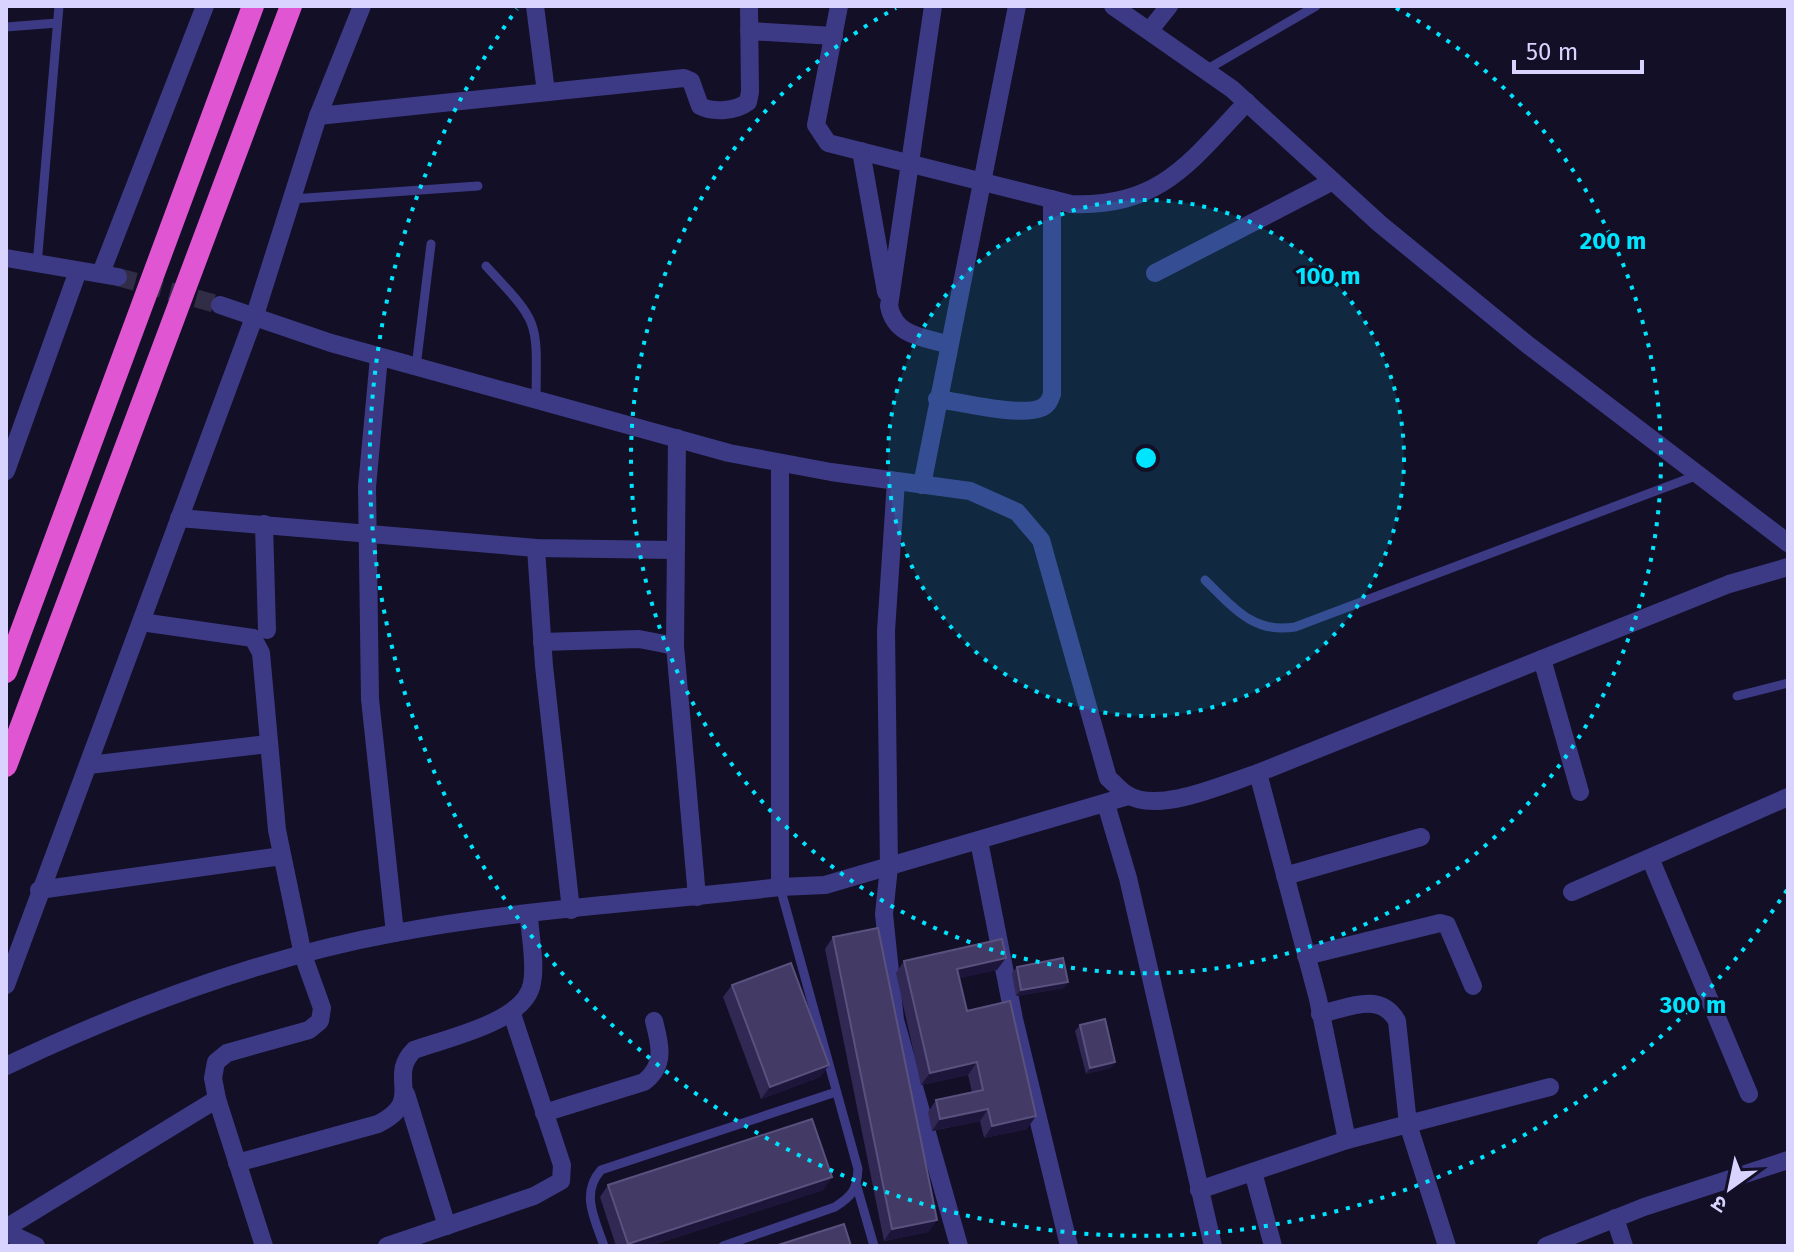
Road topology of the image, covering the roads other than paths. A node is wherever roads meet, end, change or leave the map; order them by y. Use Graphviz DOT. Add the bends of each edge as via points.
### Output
graph roads {
  1 [pos="59,6"];
  2 [pos="205,6"];
  3 [pos="253,6"];
  4 [pos="291,6"];
  5 [pos="362,6"];
  6 [pos="369,6"];
  7 [pos="535,6"];
  8 [pos="749,6"];
  9 [pos="839,6"];
  10 [pos="933,6"];
  11 [pos="1017,6"];
  12 [pos="1113,6"];
  13 [pos="1169,6"];
  14 [pos="1316,6"];
  15 [pos="57,23"];
  16 [pos="6,27"];
  17 [pos="1150,30"];
  18 [pos="749,31"];
  19 [pos="834,36"];
  20 [pos="1206,70"];
  21 [pos="546,92"];
  22 [pos="1247,102"];
  23 [pos="318,116"];
  24 [pos="861,151"];
  25 [pos="912,161"];
  26 [pos="981,179"];
  27 [pos="1333,181"];
  28 [pos="478,186"];
  29 [pos="292,199"];
  30 [pos="1052,199"];
  31 [pos="431,244"];
  32 [pos="6,258"];
  33 [pos="37,265"];
  34 [pos="486,266"];
  35 [pos="78,271"];
  36 [pos="1155,273"];
  37 [pos="220,305"];
  38 [pos="889,306"];
  39 [pos="255,315"];
  40 [pos="947,344"];
  41 [pos="379,357"];
  42 [pos="416,367"];
  43 [pos="536,398"];
  44 [pos="937,399"];
  45 [pos="677,438"];
  46 [pos="780,463"];
  47 [pos="6,471"];
  48 [pos="1698,475"];
  49 [pos="896,481"];
  50 [pos="922,485"];
  51 [pos="179,518"];
  52 [pos="264,524"];
  53 [pos="370,533"];
  54 [pos="1788,543"];
  55 [pos="536,548"];
  56 [pos="673,550"];
  57 [pos="1788,567"];
  58 [pos="1205,580"];
  59 [pos="141,622"];
  60 [pos="267,630"];
  61 [pos="542,642"];
  62 [pos="675,646"];
  63 [pos="1542,659"];
  64 [pos="6,672"];
  65 [pos="1788,683"];
  66 [pos="1737,696"];
  67 [pos="268,744"];
  68 [pos="89,765"];
  69 [pos="6,766"];
  70 [pos="1258,773"];
  71 [pos="1580,792"];
  72 [pos="1128,796"];
  73 [pos="1788,797"];
  74 [pos="1106,804"];
  75 [pos="1421,837"];
  76 [pos="979,841"];
  77 [pos="282,856"];
  78 [pos="1650,858"];
  79 [pos="889,867"];
  80 [pos="1285,876"];
  81 [pos="780,887"];
  82 [pos="39,890"];
  83 [pos="1572,892"];
  84 [pos="697,897"];
  85 [pos="571,910"];
  86 [pos="529,916"];
  87 [pos="395,933"];
  88 [pos="303,955"];
  89 [pos="1306,956"];
  90 [pos="6,985"];
  91 [pos="1473,986"];
  92 [pos="512,1014"];
  93 [pos="1320,1014"];
  94 [pos="654,1021"];
  95 [pos="6,1066"];
  96 [pos="1550,1087"];
  97 [pos="836,1092"];
  98 [pos="406,1094"];
  99 [pos="1749,1094"];
  100 [pos="217,1099"];
  101 [pos="544,1113"];
  102 [pos="1408,1124"];
  103 [pos="1347,1140"];
  104 [pos="1788,1160"];
  105 [pos="237,1163"];
  106 [pos="1253,1172"];
  107 [pos="857,1187"];
  108 [pos="1199,1190"];
  109 [pos="1615,1218"];
  110 [pos="447,1226"];
  111 [pos="6,1230"];
  112 [pos="36,1246"];
  113 [pos="264,1246"];
  114 [pos="387,1246"];
  115 [pos="604,1246"];
  116 [pos="723,1246"];
  117 [pos="874,1246"];
  118 [pos="959,1246"];
  119 [pos="1069,1246"];
  120 [pos="1213,1246"];
  121 [pos="1273,1246"];
  122 [pos="1447,1246"];
  123 [pos="1546,1246"];
  124 [pos="1624,1246"];
  1 -- 15 [label="lane"];
  2 -- 35 [label="street" via="110,275"];
  3 -- 64 [label="highway"];
  4 -- 69 [label="highway"];
  5 -- 6 [label="street"];
  5 -- 23 [label="street"];
  7 -- 21 [label="street"];
  8 -- 18 [label="street"];
  9 -- 19 [label="street"];
  10 -- 25 [label="street"];
  11 -- 26 [label="street"];
  12 -- 17 [label="street"];
  13 -- 17 [label="street"];
  14 -- 20 [label="lane"];
  15 -- 16 [label="lane"];
  15 -- 33 [label="lane"];
  17 -- 20 [label="street"];
  18 -- 19 [label="street"];
  18 -- 21 [label="street" via="750,92 741,108 707,110 684,78"];
  19 -- 24 [label="street" via="816,125 828,143"];
  20 -- 22 [label="street"];
  21 -- 23 [label="street"];
  22 -- 27 [label="street"];
  22 -- 30 [label="street" via="1175,177 1154,190 1103,206"];
  23 -- 29 [label="street"];
  24 -- 25 [label="street"];
  24 -- 38 [label="street"];
  25 -- 26 [label="street"];
  25 -- 38 [label="street"];
  26 -- 30 [label="street"];
  26 -- 40 [label="street"];
  27 -- 36 [label="street"];
  27 -- 48 [label="street" via="1528,345"];
  28 -- 29 [label="lane"];
  29 -- 39 [label="street"];
  30 -- 44 [label="street" via="1048,403 1023,410"];
  31 -- 42 [label="lane"];
  32 -- 33 [label="street"];
  33 -- 35 [label="street"];
  34 -- 43 [label="lane" via="536,327"];
  35 -- 47 [label="street"];
  37 -- 39 [label="street"];
  38 -- 40 [label="street" via="892,322 901,330"];
  39 -- 41 [label="street"];
  39 -- 51 [label="street"];
  40 -- 44 [label="street"];
  41 -- 42 [label="street"];
  41 -- 53 [label="street" via="367,487"];
  42 -- 43 [label="street"];
  43 -- 45 [label="street"];
  44 -- 50 [label="street"];
  45 -- 46 [label="street"];
  45 -- 56 [label="street"];
  46 -- 49 [label="street"];
  46 -- 81 [label="street"];
  48 -- 54 [label="street"];
  48 -- 58 [label="lane" via="1295,627 1259,627"];
  49 -- 50 [label="street"];
  49 -- 79 [label="street" via="886,646"];
  50 -- 72 [label="street" via="970,491 1017,512 1041,540 1108,778"];
  51 -- 52 [label="street"];
  51 -- 59 [label="street"];
  52 -- 53 [label="street"];
  52 -- 60 [label="street"];
  53 -- 55 [label="street"];
  53 -- 87 [label="street" via="370,699"];
  55 -- 56 [label="street"];
  55 -- 61 [label="street"];
  56 -- 62 [label="street"];
  57 -- 63 [label="street" via="1729,584"];
  59 -- 67 [label="street" via="253,638 264,668"];
  59 -- 68 [label="street"];
  61 -- 62 [label="street" via="639,639"];
  61 -- 85 [label="street"];
  62 -- 84 [label="street"];
  63 -- 70 [label="street"];
  63 -- 71 [label="street"];
  65 -- 66 [label="lane"];
  67 -- 68 [label="street"];
  67 -- 77 [label="street"];
  68 -- 82 [label="street"];
  70 -- 72 [label="street" via="1179,799"];
  70 -- 80 [label="street"];
  72 -- 74 [label="street"];
  73 -- 78 [label="street"];
  74 -- 76 [label="street"];
  74 -- 108 [label="street" via="1134,903"];
  75 -- 80 [label="street"];
  76 -- 79 [label="street"];
  76 -- 119 [label="street" via="1014,1019"];
  77 -- 82 [label="street"];
  77 -- 88 [label="street"];
  78 -- 83 [label="street"];
  78 -- 99 [label="street"];
  79 -- 81 [label="street" via="825,885"];
  79 -- 118 [label="street" via="884,914 895,1020"];
  80 -- 89 [label="street"];
  81 -- 84 [label="street"];
  81 -- 97 [label="lane"];
  82 -- 90 [label="street"];
  84 -- 85 [label="street"];
  85 -- 86 [label="street"];
  86 -- 87 [label="street"];
  86 -- 92 [label="street" via="533,982 527,999"];
  87 -- 88 [label="street"];
  88 -- 95 [label="street" via="131,1010"];
  88 -- 100 [label="street" via="322,1008 320,1021 309,1030 227,1053 216,1062"];
  89 -- 91 [label="street" via="1440,923 1453,935"];
  89 -- 93 [label="street"];
  92 -- 98 [label="street" via="414,1050 402,1071"];
  92 -- 101 [label="street"];
  93 -- 102 [label="street" via="1371,1003 1389,1007 1397,1021"];
  93 -- 103 [label="street"];
  94 -- 101 [label="street" via="661,1048 653,1074 644,1082"];
  96 -- 102 [label="street"];
  97 -- 107 [label="lane" via="858,1169"];
  97 -- 115 [label="lane" via="601,1170 590,1182 588,1196"];
  98 -- 105 [label="street" via="394,1116 378,1124"];
  98 -- 110 [label="street"];
  100 -- 105 [label="street"];
  100 -- 111 [label="street"];
  101 -- 110 [label="street" via="562,1165 561,1181 534,1196"];
  102 -- 103 [label="street"];
  102 -- 122 [label="street"];
  103 -- 106 [label="street"];
  104 -- 109 [label="street"];
  105 -- 113 [label="street"];
  106 -- 108 [label="street"];
  106 -- 121 [label="street"];
  107 -- 116 [label="lane" via="835,1207"];
  107 -- 117 [label="lane"];
  108 -- 120 [label="street"];
  109 -- 123 [label="street"];
  109 -- 124 [label="street"];
  110 -- 114 [label="street"];
  111 -- 112 [label="street"];
}
